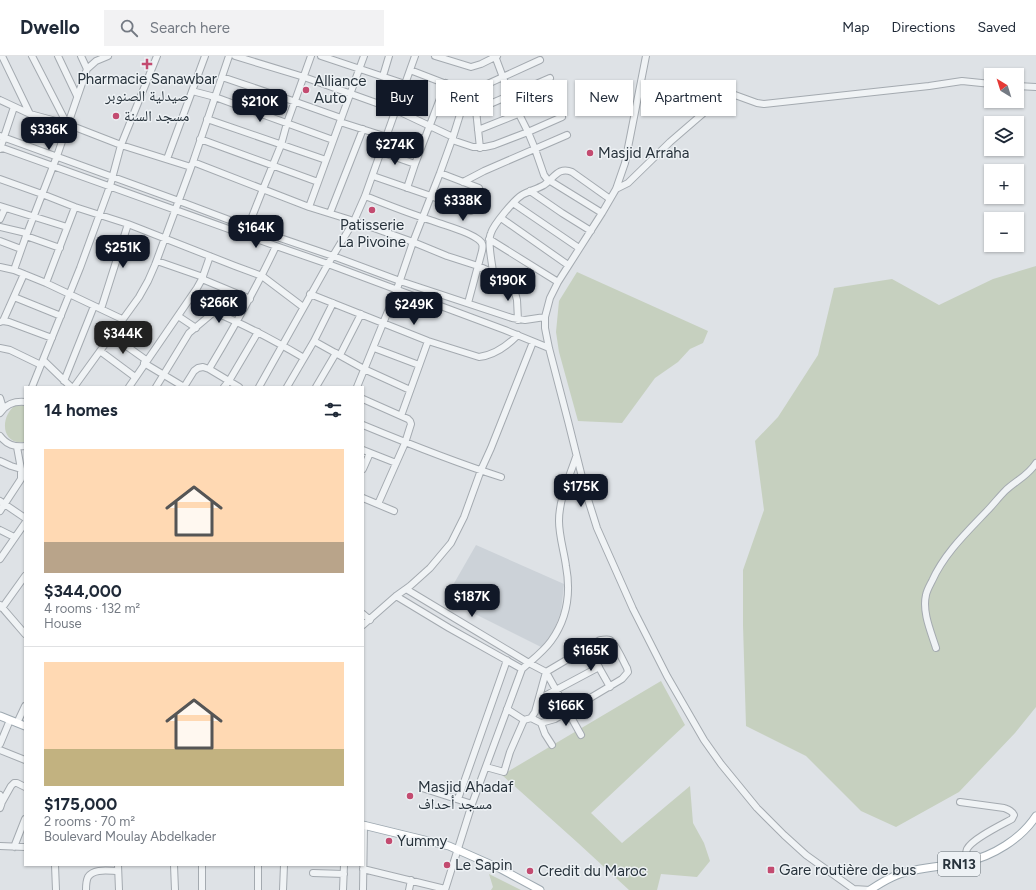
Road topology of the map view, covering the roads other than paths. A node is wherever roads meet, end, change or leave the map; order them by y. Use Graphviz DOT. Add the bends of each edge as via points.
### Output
graph roads {
  1 [pos="10,56"];
  2 [pos="32,56"];
  3 [pos="58,56"];
  4 [pos="80,56"];
  5 [pos="108,56"];
  6 [pos="157,56"];
  7 [pos="205,56"];
  8 [pos="229,56"];
  9 [pos="235,56"];
  10 [pos="311,56"];
  11 [pos="321,56"];
  12 [pos="364,56"];
  13 [pos="389,56"];
  14 [pos="415,56"];
  15 [pos="435,56"];
  16 [pos="496,56"];
  17 [pos="646,56"];
  18 [pos="3,58"];
  19 [pos="540,60"];
  20 [pos="87,68"];
  21 [pos="360,69"];
  22 [pos="410,70"];
  23 [pos="383,76"];
  24 [pos="222,77"];
  25 [pos="304,77"];
  26 [pos="503,78"];
  27 [pos="550,78"];
  28 [pos="394,80"];
  29 [pos="406,80"];
  30 [pos="438,80"];
  31 [pos="546,80"];
  32 [pos="493,82"];
  33 [pos="984,83"];
  34 [pos="1024,86"];
  35 [pos="1036,87"];
  36 [pos="192,91"];
  37 [pos="351,93"];
  38 [pos="77,96"];
  39 [pos="215,97"];
  40 [pos="0,100"];
  41 [pos="296,102"];
  42 [pos="376,102"];
  43 [pos="14,107"];
  44 [pos="436,108"];
  45 [pos="30,114"];
  46 [pos="394,116"];
  47 [pos="409,116"];
  48 [pos="461,116"];
  49 [pos="477,116"];
  50 [pos="513,116"];
  51 [pos="519,116"];
  52 [pos="562,117"];
  53 [pos="207,118"];
  54 [pos="340,120"];
  55 [pos="287,123"];
  56 [pos="67,124"];
  57 [pos="429,125"];
  58 [pos="363,130"];
  59 [pos="478,130"];
  60 [pos="528,132"];
  61 [pos="567,135"];
  62 [pos="2,136"];
  63 [pos="387,137"];
  64 [pos="453,138"];
  65 [pos="200,139"];
  66 [pos="333,140"];
  67 [pos="121,145"];
  68 [pos="281,145"];
  69 [pos="0,148"];
  70 [pos="480,148"];
  71 [pos="535,149"];
  72 [pos="381,152"];
  73 [pos="57,156"];
  74 [pos="167,159"];
  75 [pos="326,160"];
  76 [pos="192,164"];
  77 [pos="415,164"];
  78 [pos="273,165"];
  79 [pos="52,166"];
  80 [pos="440,173"];
  81 [pos="373,176"];
  82 [pos="113,177"];
  83 [pos="547,178"];
  84 [pos="0,179"];
  85 [pos="318,182"];
  86 [pos="463,182"];
  87 [pos="110,186"];
  88 [pos="407,188"];
  89 [pos="262,189"];
  90 [pos="616,189"];
  91 [pos="530,191"];
  92 [pos="42,194"];
  93 [pos="365,196"];
  94 [pos="431,196"];
  95 [pos="610,199"];
  96 [pos="179,201"];
  97 [pos="513,203"];
  98 [pos="2,207"];
  99 [pos="75,207"];
  100 [pos="309,207"];
  101 [pos="176,210"];
  102 [pos="330,213"];
  103 [pos="602,214"];
  104 [pos="99,215"];
  105 [pos="33,217"];
  106 [pos="422,218"];
  107 [pos="501,218"];
  108 [pos="0,219"];
  109 [pos="354,221"];
  110 [pos="128,224"];
  111 [pos="0,227"];
  112 [pos="67,227"];
  113 [pos="248,227"];
  114 [pos="591,231"];
  115 [pos="26,235"];
  116 [pos="166,239"];
  117 [pos="489,239"];
  118 [pos="0,241"];
  119 [pos="413,242"];
  120 [pos="276,246"];
  121 [pos="60,248"];
  122 [pos="579,248"];
  123 [pos="21,249"];
  124 [pos="210,256"];
  125 [pos="333,256"];
  126 [pos="157,262"];
  127 [pos="328,264"];
  128 [pos="568,265"];
  129 [pos="478,266"];
  130 [pos="0,267"];
  131 [pos="14,270"];
  132 [pos="493,272"];
  133 [pos="24,274"];
  134 [pos="262,276"];
  135 [pos="202,278"];
  136 [pos="400,281"];
  137 [pos="558,282"];
  138 [pos="46,283"];
  139 [pos="397,289"];
  140 [pos="70,294"];
  141 [pos="310,294"];
  142 [pos="14,297"];
  143 [pos="250,298"];
  144 [pos="333,303"];
  145 [pos="468,303"];
  146 [pos="94,306"];
  147 [pos="303,307"];
  148 [pos="101,309"];
  149 [pos="361,314"];
  150 [pos="61,316"];
  151 [pos="178,316"];
  152 [pos="545,317"];
  153 [pos="122,319"];
  154 [pos="518,320"];
  155 [pos="2,321"];
  156 [pos="238,322"];
  157 [pos="383,324"];
  158 [pos="196,328"];
  159 [pos="258,332"];
  160 [pos="111,335"];
  161 [pos="518,335"];
  162 [pos="52,338"];
  163 [pos="428,341"];
  164 [pos="314,342"];
  165 [pos="533,342"];
  166 [pos="282,345"];
  167 [pos="0,348"];
  168 [pos="374,348"];
  169 [pos="549,348"];
  170 [pos="100,351"];
  171 [pos="338,354"];
  172 [pos="304,358"];
  173 [pos="145,362"];
  174 [pos="42,363"];
  175 [pos="420,365"];
  176 [pos="209,369"];
  177 [pos="364,369"];
  178 [pos="164,375"];
  179 [pos="135,377"];
  180 [pos="64,381"];
  181 [pos="229,381"];
  182 [pos="32,386"];
  183 [pos="70,386"];
  184 [pos="75,386"];
  185 [pos="130,386"];
  186 [pos="157,386"];
  187 [pos="182,386"];
  188 [pos="185,386"];
  189 [pos="225,386"];
  190 [pos="237,386"];
  191 [pos="260,386"];
  192 [pos="288,386"];
  193 [pos="317,386"];
  194 [pos="357,386"];
  195 [pos="410,390"];
  196 [pos="0,398"];
  197 [pos="364,399"];
  198 [pos="24,402"];
  199 [pos="2,411"];
  200 [pos="401,416"];
  201 [pos="364,425"];
  202 [pos="0,436"];
  203 [pos="405,443"];
  204 [pos="24,446"];
  205 [pos="17,447"];
  206 [pos="364,450"];
  207 [pos="370,453"];
  208 [pos="576,456"];
  209 [pos="0,462"];
  210 [pos="1036,463"];
  211 [pos="396,464"];
  212 [pos="364,467"];
  213 [pos="21,469"];
  214 [pos="481,470"];
  215 [pos="501,477"];
  216 [pos="364,498"];
  217 [pos="3,503"];
  218 [pos="378,504"];
  219 [pos="0,511"];
  220 [pos="394,511"];
  221 [pos="24,517"];
  222 [pos="24,524"];
  223 [pos="0,530"];
  224 [pos="14,537"];
  225 [pos="0,560"];
  226 [pos="24,577"];
  227 [pos="406,589"];
  228 [pos="396,596"];
  229 [pos="1,607"];
  230 [pos="364,615"];
  231 [pos="370,620"];
  232 [pos="364,624"];
  233 [pos="24,633"];
  234 [pos="588,648"];
  235 [pos="936,648"];
  236 [pos="507,660"];
  237 [pos="529,663"];
  238 [pos="599,667"];
  239 [pos="522,669"];
  240 [pos="546,672"];
  241 [pos="610,687"];
  242 [pos="556,691"];
  243 [pos="539,699"];
  244 [pos="24,707"];
  245 [pos="507,709"];
  246 [pos="568,711"];
  247 [pos="0,716"];
  248 [pos="531,718"];
  249 [pos="524,720"];
  250 [pos="14,722"];
  251 [pos="541,723"];
  252 [pos="24,726"];
  253 [pos="581,735"];
  254 [pos="0,744"];
  255 [pos="552,744"];
  256 [pos="0,750"];
  257 [pos="24,760"];
  258 [pos="486,767"];
  259 [pos="24,786"];
  260 [pos="422,788"];
  261 [pos="0,795"];
  262 [pos="458,799"];
  263 [pos="960,802"];
  264 [pos="472,804"];
  265 [pos="1,805"];
  266 [pos="1036,816"];
  267 [pos="24,822"];
  268 [pos="364,825"];
  269 [pos="0,846"];
  270 [pos="14,847"];
  271 [pos="24,847"];
  272 [pos="458,849"];
  273 [pos="968,862"];
  274 [pos="55,866"];
  275 [pos="174,866"];
  276 [pos="202,866"];
  277 [pos="258,866"];
  278 [pos="284,866"];
  279 [pos="344,866"];
  280 [pos="118,868"];
  281 [pos="363,869"];
  282 [pos="313,873"];
  283 [pos="344,874"];
  284 [pos="411,880"];
  285 [pos="56,890"];
  286 [pos="86,890"];
  287 [pos="119,890"];
  288 [pos="174,890"];
  289 [pos="202,890"];
  290 [pos="258,890"];
  291 [pos="283,890"];
  292 [pos="343,890"];
  293 [pos="363,890"];
  294 [pos="409,890"];
  295 [pos="445,890"];
  296 [pos="540,890"];
  297 [pos="855,890"];
  298 [pos="870,890"];
  1 -- 18 [label="street"];
  2 -- 56 [label="street"];
  3 -- 38 [label="street"];
  4 -- 20 [label="street"];
  5 -- 20 [label="street"];
  6 -- 67 [label="street"];
  7 -- 36 [label="street"];
  8 -- 24 [label="street"];
  9 -- 25 [label="street"];
  10 -- 25 [label="street"];
  11 -- 21 [label="street"];
  12 -- 21 [label="street"];
  13 -- 23 [label="street"];
  14 -- 22 [label="street"];
  15 -- 16 [label="street" via="471,67"];
  16 -- 26 [label="street"];
  17 -- 90 [label="street" via="627,156"];
  18 -- 45 [label="street"];
  19 -- 26 [label="street"];
  20 -- 38 [label="street"];
  21 -- 23 [label="street"];
  21 -- 37 [label="street"];
  22 -- 29 [label="street"];
  22 -- 30 [label="street"];
  23 -- 28 [label="street"];
  24 -- 39 [label="street"];
  24 -- 41 [label="street"];
  25 -- 37 [label="street"];
  25 -- 41 [label="street"];
  26 -- 32 [label="street"];
  27 -- 31 [label="street"];
  33 -- 90 [label="street" via="954,82 764,104 735,94 730,95 714,104 628,183"];
  34 -- 35 [label="street"];
  36 -- 39 [label="street"];
  36 -- 74 [label="street"];
  37 -- 42 [label="street"];
  37 -- 54 [label="street"];
  38 -- 56 [label="street"];
  39 -- 53 [label="street"];
  39 -- 55 [label="street"];
  40 -- 43 [label="street"];
  41 -- 54 [label="street"];
  41 -- 55 [label="street"];
  43 -- 45 [label="street"];
  43 -- 62 [label="street"];
  44 -- 57 [label="street"];
  45 -- 56 [label="street"];
  46 -- 63 [label="street"];
  47 -- 57 [label="street"];
  48 -- 64 [label="street"];
  49 -- 59 [label="street"];
  50 -- 59 [label="street"];
  51 -- 60 [label="street"];
  52 -- 60 [label="street"];
  53 -- 65 [label="street"];
  53 -- 68 [label="street"];
  54 -- 58 [label="street"];
  54 -- 66 [label="street"];
  55 -- 66 [label="street"];
  55 -- 68 [label="street"];
  56 -- 67 [label="street"];
  56 -- 73 [label="street"];
  57 -- 64 [label="street"];
  57 -- 77 [label="street"];
  58 -- 63 [label="street"];
  58 -- 102 [label="street"];
  59 -- 70 [label="street"];
  60 -- 70 [label="street"];
  60 -- 71 [label="street"];
  61 -- 71 [label="street"];
  62 -- 69 [label="street"];
  62 -- 73 [label="street"];
  63 -- 72 [label="street"];
  64 -- 70 [label="street" via="466,145"];
  64 -- 80 [label="street"];
  65 -- 76 [label="street"];
  65 -- 78 [label="street"];
  66 -- 75 [label="street"];
  67 -- 74 [label="street"];
  67 -- 82 [label="street"];
  68 -- 75 [label="street"];
  68 -- 78 [label="street"];
  69 -- 79 [label="street"];
  71 -- 83 [label="street"];
  71 -- 86 [label="street"];
  72 -- 77 [label="street"];
  72 -- 81 [label="street"];
  73 -- 79 [label="street"];
  73 -- 82 [label="street"];
  74 -- 76 [label="street"];
  75 -- 85 [label="street"];
  76 -- 89 [label="street"];
  76 -- 96 [label="street"];
  77 -- 88 [label="street"];
  78 -- 85 [label="street"];
  78 -- 89 [label="street"];
  79 -- 87 [label="street"];
  79 -- 92 [label="street"];
  80 -- 86 [label="street"];
  80 -- 94 [label="street"];
  81 -- 88 [label="street"];
  81 -- 93 [label="street"];
  82 -- 87 [label="street"];
  82 -- 96 [label="street"];
  83 -- 91 [label="street" via="542,186"];
  83 -- 95 [label="street" via="568,170"];
  83 -- 103 [label="street"];
  84 -- 92 [label="street"];
  85 -- 100 [label="street"];
  86 -- 94 [label="street" via="481,190 478,205 471,211"];
  87 -- 101 [label="street"];
  87 -- 104 [label="street"];
  88 -- 94 [label="street"];
  89 -- 100 [label="street"];
  89 -- 113 [label="street"];
  90 -- 95 [label="street"];
  91 -- 97 [label="street" via="518,197"];
  91 -- 114 [label="street"];
  92 -- 99 [label="street"];
  92 -- 105 [label="street"];
  93 -- 106 [label="street"];
  93 -- 109 [label="street"];
  94 -- 106 [label="street"];
  95 -- 103 [label="street"];
  96 -- 101 [label="street"];
  96 -- 113 [label="street"];
  97 -- 107 [label="street"];
  97 -- 122 [label="street"];
  98 -- 105 [label="street"];
  98 -- 108 [label="street"];
  99 -- 104 [label="street"];
  99 -- 112 [label="street"];
  100 -- 102 [label="street"];
  101 -- 116 [label="street"];
  101 -- 120 [label="street"];
  102 -- 109 [label="street"];
  103 -- 114 [label="street"];
  104 -- 110 [label="street"];
  104 -- 140 [label="street"];
  105 -- 112 [label="street"];
  105 -- 115 [label="street"];
  106 -- 119 [label="street"];
  106 -- 129 [label="street" via="469,234 482,242"];
  107 -- 117 [label="street" via="492,229"];
  107 -- 128 [label="street"];
  109 -- 119 [label="street"];
  109 -- 125 [label="street"];
  110 -- 116 [label="street"];
  110 -- 148 [label="street"];
  111 -- 115 [label="street"];
  112 -- 121 [label="street"];
  113 -- 125 [label="street"];
  114 -- 122 [label="street"];
  115 -- 121 [label="street"];
  115 -- 123 [label="street"];
  116 -- 124 [label="street"];
  116 -- 126 [label="street"];
  117 -- 132 [label="street"];
  117 -- 137 [label="street"];
  118 -- 123 [label="street"];
  119 -- 129 [label="street"];
  119 -- 136 [label="street"];
  120 -- 127 [label="street"];
  120 -- 134 [label="street"];
  121 -- 138 [label="street"];
  122 -- 128 [label="street"];
  123 -- 131 [label="street"];
  124 -- 134 [label="street"];
  124 -- 135 [label="street"];
  125 -- 127 [label="street"];
  125 -- 136 [label="street"];
  126 -- 135 [label="street"];
  126 -- 153 [label="street" via="141,293"];
  127 -- 139 [label="street"];
  127 -- 141 [label="street"];
  128 -- 137 [label="street"];
  129 -- 132 [label="street"];
  129 -- 145 [label="street"];
  130 -- 131 [label="street"];
  131 -- 133 [label="street"];
  132 -- 154 [label="street" via="511,282 517,300"];
  133 -- 138 [label="street"];
  133 -- 142 [label="street"];
  134 -- 143 [label="street"];
  134 -- 147 [label="street"];
  135 -- 143 [label="street"];
  135 -- 151 [label="street"];
  136 -- 139 [label="street"];
  136 -- 145 [label="street"];
  137 -- 152 [label="street"];
  138 -- 140 [label="street"];
  139 -- 157 [label="street"];
  139 -- 161 [label="street"];
  140 -- 146 [label="street"];
  140 -- 150 [label="street"];
  141 -- 144 [label="street"];
  141 -- 147 [label="street"];
  142 -- 150 [label="street"];
  142 -- 155 [label="street"];
  143 -- 156 [label="street"];
  144 -- 149 [label="street"];
  144 -- 164 [label="street"];
  145 -- 154 [label="street"];
  146 -- 148 [label="street"];
  146 -- 180 [label="street"];
  147 -- 166 [label="street"];
  148 -- 153 [label="street"];
  149 -- 157 [label="street"];
  149 -- 171 [label="street"];
  150 -- 162 [label="street"];
  151 -- 158 [label="street"];
  151 -- 173 [label="street"];
  152 -- 154 [label="street"];
  152 -- 169 [label="street"];
  153 -- 160 [label="street"];
  155 -- 162 [label="street"];
  156 -- 158 [label="street" via="214,312"];
  156 -- 159 [label="street"];
  156 -- 176 [label="street"];
  157 -- 163 [label="street"];
  157 -- 168 [label="street"];
  158 -- 178 [label="street" via="186,337"];
  159 -- 166 [label="street"];
  159 -- 181 [label="street"];
  160 -- 170 [label="street"];
  160 -- 173 [label="street"];
  161 -- 163 [label="street" via="504,348 479,357"];
  161 -- 165 [label="street"];
  162 -- 174 [label="street"];
  163 -- 175 [label="street"];
  164 -- 171 [label="street"];
  164 -- 172 [label="street"];
  165 -- 169 [label="street"];
  165 -- 214 [label="street"];
  166 -- 172 [label="street"];
  166 -- 191 [label="street"];
  167 -- 174 [label="street"];
  168 -- 175 [label="street"];
  168 -- 177 [label="street"];
  169 -- 208 [label="street"];
  170 -- 179 [label="street"];
  170 -- 184 [label="street"];
  171 -- 177 [label="street"];
  171 -- 193 [label="street"];
  172 -- 192 [label="street"];
  173 -- 178 [label="street"];
  173 -- 179 [label="street"];
  174 -- 180 [label="street"];
  174 -- 182 [label="street"];
  175 -- 195 [label="street"];
  176 -- 181 [label="street"];
  176 -- 188 [label="street" via="198,368"];
  177 -- 194 [label="street"];
  177 -- 195 [label="street"];
  178 -- 186 [label="street"];
  178 -- 187 [label="street"];
  179 -- 185 [label="street"];
  180 -- 183 [label="street"];
  181 -- 189 [label="street"];
  181 -- 190 [label="street"];
  195 -- 200 [label="street"];
  196 -- 199 [label="street"];
  197 -- 200 [label="street"];
  198 -- 199 [label="street" via="11,403"];
  200 -- 203 [label="street" via="408,419 411,424"];
  201 -- 203 [label="street"];
  202 -- 205 [label="street" via="5,442"];
  203 -- 211 [label="street"];
  203 -- 214 [label="street"];
  204 -- 205 [label="street"];
  205 -- 213 [label="street"];
  206 -- 207 [label="street"];
  207 -- 211 [label="street"];
  207 -- 212 [label="street"];
  208 -- 237 [label="street" via="559,517 560,538 569,584 568,602 559,629"];
  208 -- 297 [label="street" via="597,528 633,609 667,676 704,740 769,821 806,855"];
  209 -- 213 [label="street"];
  210 -- 235 [label="street" via="975,523 936,572 926,595 925,606 927,622"];
  211 -- 218 [label="street"];
  213 -- 217 [label="street" via="21,479"];
  214 -- 215 [label="street"];
  214 -- 227 [label="street" via="464,517 451,543 430,568"];
  216 -- 218 [label="street"];
  217 -- 219 [label="street"];
  217 -- 221 [label="street"];
  218 -- 220 [label="street"];
  222 -- 224 [label="street"];
  223 -- 224 [label="street"];
  224 -- 225 [label="street"];
  226 -- 229 [label="street"];
  227 -- 228 [label="street"];
  227 -- 237 [label="street"];
  228 -- 231 [label="street"];
  228 -- 236 [label="street"];
  229 -- 233 [label="street"];
  230 -- 231 [label="street"];
  231 -- 232 [label="street"];
  234 -- 238 [label="street"];
  234 -- 240 [label="street"];
  234 -- 241 [label="street" via="600,640 610,640 627,668 628,672 622,679"];
  236 -- 239 [label="street"];
  236 -- 262 [label="street"];
  237 -- 239 [label="street"];
  237 -- 240 [label="street"];
  238 -- 241 [label="street"];
  238 -- 242 [label="street"];
  239 -- 245 [label="street"];
  240 -- 242 [label="street"];
  240 -- 243 [label="street"];
  241 -- 246 [label="street"];
  242 -- 243 [label="street"];
  242 -- 246 [label="street"];
  243 -- 248 [label="street"];
  244 -- 250 [label="street"];
  245 -- 249 [label="street"];
  245 -- 258 [label="street"];
  246 -- 251 [label="street" via="555,719"];
  246 -- 253 [label="street"];
  247 -- 250 [label="main road"];
  248 -- 249 [label="street"];
  248 -- 251 [label="street"];
  249 -- 258 [label="street" via="504,772"];
  250 -- 252 [label="main road"];
  250 -- 254 [label="street"];
  251 -- 255 [label="street"];
  256 -- 257 [label="street"];
  258 -- 264 [label="street"];
  259 -- 265 [label="street" via="14,783"];
  260 -- 262 [label="street"];
  261 -- 265 [label="street"];
  262 -- 264 [label="street"];
  263 -- 273 [label="street" via="1004,808 1014,815 1012,819 970,845 966,855"];
  264 -- 272 [label="street"];
  266 -- 273 [label="main road, RN13" via="1014,840"];
  267 -- 270 [label="street"];
  268 -- 272 [label="main road"];
  269 -- 270 [label="street"];
  270 -- 271 [label="street"];
  272 -- 295 [label="street"];
  272 -- 296 [label="main road"];
  273 -- 298 [label="main road, RN13" via="898,875"];
  274 -- 285 [label="street"];
  275 -- 288 [label="street"];
  276 -- 289 [label="street"];
  277 -- 290 [label="street"];
  278 -- 291 [label="street"];
  279 -- 283 [label="street"];
  280 -- 286 [label="street" via="93,873 87,879"];
  280 -- 287 [label="street"];
  281 -- 284 [label="street"];
  281 -- 293 [label="street"];
  282 -- 283 [label="street"];
  283 -- 292 [label="street"];
  284 -- 294 [label="street"];
  284 -- 295 [label="street"];
  297 -- 298 [label="street"];
}
